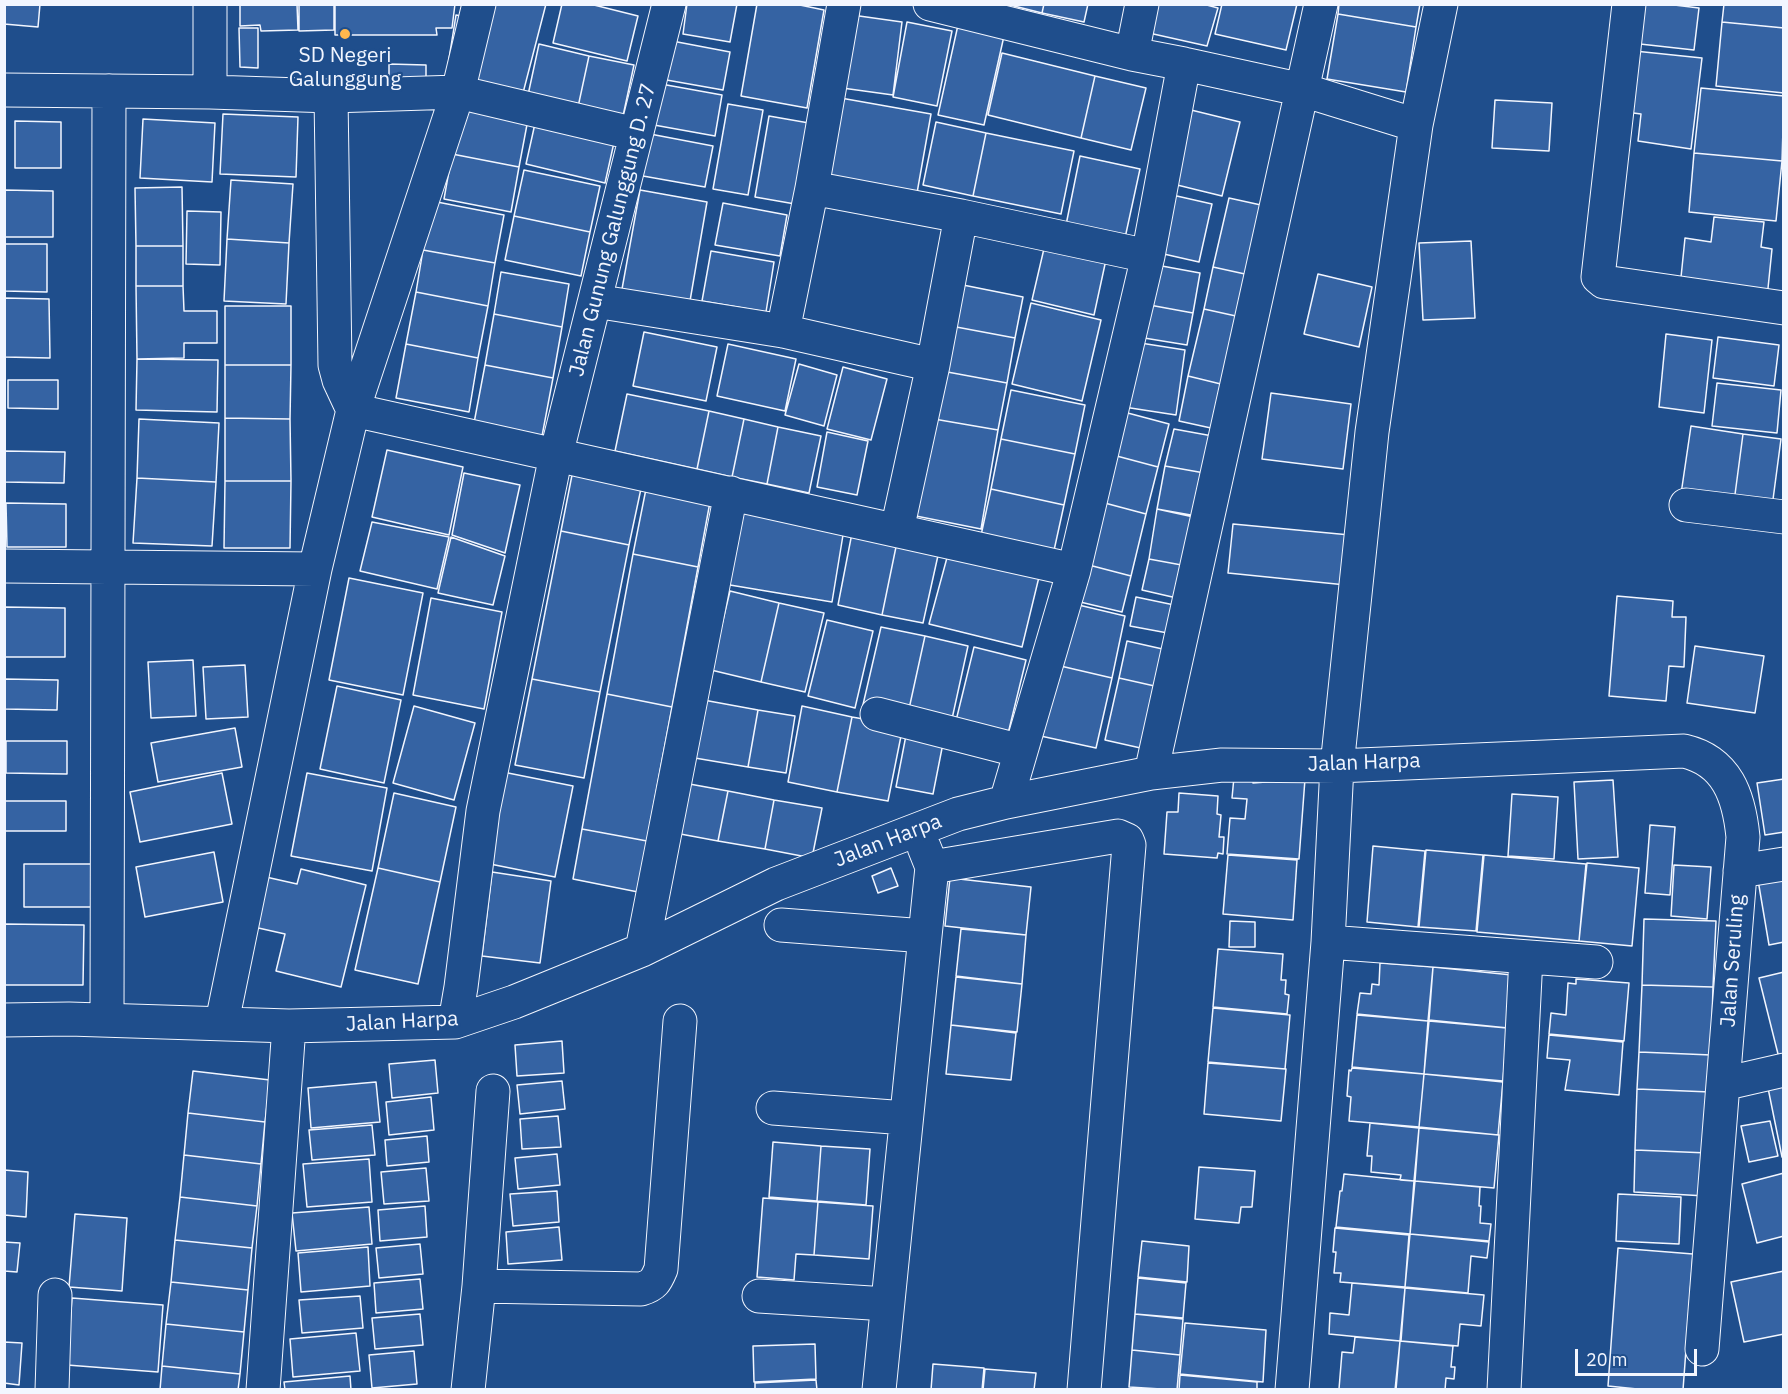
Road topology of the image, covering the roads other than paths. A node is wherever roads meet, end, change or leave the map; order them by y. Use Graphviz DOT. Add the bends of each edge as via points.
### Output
graph roads {
  1 [pos="210,4"];
  2 [pos="479,4"];
  3 [pos="669,4"];
  4 [pos="844,4"];
  5 [pos="930,4"];
  6 [pos="1142,4"];
  7 [pos="1321,4"];
  8 [pos="1441,4"];
  9 [pos="1629,4"];
  10 [pos="1132,54"];
  11 [pos="1184,64"];
  12 [pos="4,90"];
  13 [pos="1303,90"];
  14 [pos="109,91"];
  15 [pos="210,92"];
  16 [pos="458,92"];
  17 [pos="332,96"];
  18 [pos="1416,125"];
  19 [pos="636,134"];
  20 [pos="812,188"];
  21 [pos="961,216"];
  22 [pos="1148,256"];
  23 [pos="595,301"];
  24 [pos="1784,308"];
  25 [pos="783,331"];
  26 [pos="933,365"];
  27 [pos="353,410"];
  28 [pos="556,455"];
  29 [pos="731,493"];
  30 [pos="1686,505"];
  31 [pos="1784,517"];
  32 [pos="897,530"];
  33 [pos="4,566"];
  34 [pos="109,566"];
  35 [pos="315,569"];
  36 [pos="1074,570"];
  37 [pos="877,714"];
  38 [pos="1021,751"];
  39 [pos="1337,766"];
  40 [pos="1151,773"];
  41 [pos="1006,802"];
  42 [pos="917,830"];
  43 [pos="1743,837"];
  44 [pos="1784,864"];
  45 [pos="932,867"];
  46 [pos="1740,872"];
  47 [pos="781,925"];
  48 [pos="924,936"];
  49 [pos="1328,942"];
  50 [pos="642,950"];
  51 [pos="1526,957"];
  52 [pos="1596,962"];
  53 [pos="4,1020"];
  54 [pos="107,1020"];
  55 [pos="680,1021"];
  56 [pos="222,1022"];
  57 [pos="455,1022"];
  58 [pos="289,1026"];
  59 [pos="1784,1070"];
  60 [pos="1723,1084"];
  61 [pos="493,1091"];
  62 [pos="773,1108"];
  63 [pos="906,1118"];
  64 [pos="479,1286"];
  65 [pos="55,1295"];
  66 [pos="759,1296"];
  67 [pos="887,1304"];
  68 [pos="1702,1349"];
  69 [pos="52,1389"];
  70 [pos="263,1389"];
  71 [pos="468,1389"];
  72 [pos="879,1389"];
  73 [pos="1084,1389"];
  74 [pos="1292,1389"];
  75 [pos="1504,1389"];
  1 -- 15 [label="street"];
  2 -- 16 [label="street"];
  3 -- 19 [label="street, Jalan Gunung Galunggung D. 27"];
  4 -- 20 [label="street"];
  5 -- 10 [label="street"];
  6 -- 10 [label="street"];
  7 -- 13 [label="street"];
  8 -- 18 [label="street"];
  9 -- 24 [label="street" via="1598,277 1604,282"];
  10 -- 11 [label="street"];
  11 -- 13 [label="street"];
  11 -- 22 [label="street"];
  12 -- 14 [label="street"];
  13 -- 18 [label="street"];
  13 -- 40 [label="street"];
  14 -- 15 [label="street"];
  14 -- 34 [label="street"];
  15 -- 17 [label="street"];
  16 -- 17 [label="street"];
  16 -- 19 [label="street"];
  16 -- 27 [label="street"];
  17 -- 27 [label="street" via="335,365"];
  18 -- 39 [label="street" via="1372,432"];
  19 -- 23 [label="street, Jalan Gunung Galunggung D. 27"];
  20 -- 21 [label="street"];
  20 -- 25 [label="street"];
  21 -- 22 [label="street"];
  21 -- 26 [label="street"];
  22 -- 36 [label="street"];
  23 -- 25 [label="street"];
  23 -- 28 [label="street, Jalan Gunung Galunggung D. 27"];
  25 -- 26 [label="street"];
  26 -- 32 [label="street"];
  27 -- 28 [label="street"];
  27 -- 35 [label="street"];
  28 -- 29 [label="street"];
  28 -- 57 [label="street, Jalan Gunung Galunggung D. 27" via="483,811"];
  29 -- 32 [label="street"];
  29 -- 50 [label="street"];
  30 -- 31 [label="street"];
  32 -- 36 [label="street"];
  33 -- 34 [label="street"];
  34 -- 35 [label="street"];
  34 -- 54 [label="street"];
  35 -- 56 [label="street"];
  36 -- 38 [label="street"];
  37 -- 38 [label="street"];
  38 -- 41 [label="street"];
  39 -- 40 [label="street, Jalan Harpa" via="1222,765"];
  39 -- 43 [label="street, Jalan Harpa" via="1684,751 1708,760 1730,782"];
  39 -- 49 [label="street"];
  40 -- 41 [label="street, Jalan Harpa"];
  41 -- 42 [label="street, Jalan Harpa"];
  42 -- 45 [label="street"];
  42 -- 50 [label="street, Jalan Harpa" via="776,884"];
  43 -- 46 [label="street, Jalan Seruling"];
  44 -- 46 [label="street"];
  45 -- 48 [label="street"];
  45 -- 73 [label="street" via="1118,836 1129,845"];
  46 -- 60 [label="street, Jalan Seruling"];
  47 -- 48 [label="street"];
  48 -- 63 [label="street"];
  49 -- 51 [label="street"];
  49 -- 74 [label="street"];
  50 -- 57 [label="street, Jalan Harpa"];
  51 -- 52 [label="street"];
  51 -- 75 [label="street"];
  53 -- 54 [label="street, Jalan Harpa"];
  54 -- 56 [label="street, Jalan Harpa"];
  55 -- 64 [label="street" via="661,1269 656,1281 641,1289"];
  56 -- 58 [label="street, Jalan Harpa"];
  57 -- 58 [label="street, Jalan Harpa"];
  58 -- 70 [label="street"];
  59 -- 60 [label="street"];
  60 -- 68 [label="street, Jalan Seruling"];
  61 -- 64 [label="street"];
  62 -- 63 [label="street"];
  63 -- 67 [label="street"];
  64 -- 71 [label="street"];
  65 -- 69 [label="street"];
  66 -- 67 [label="street"];
  67 -- 72 [label="street"];
}
